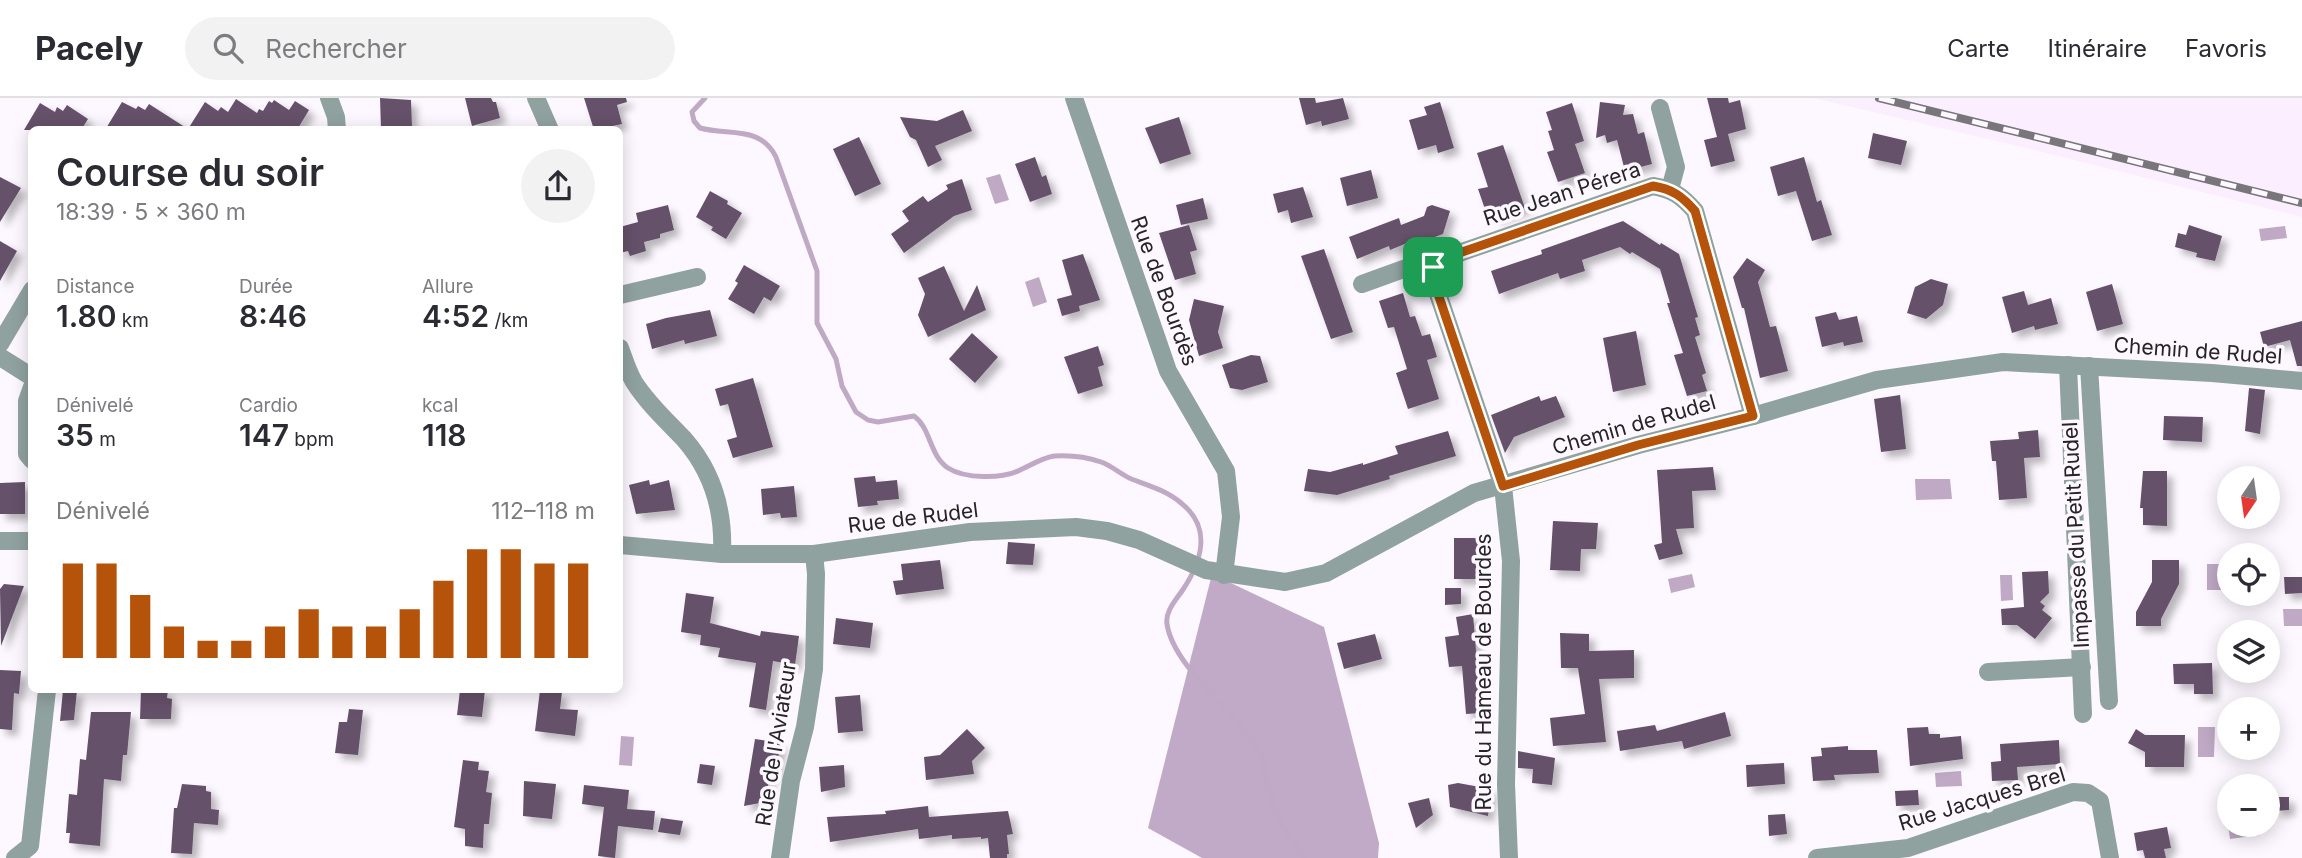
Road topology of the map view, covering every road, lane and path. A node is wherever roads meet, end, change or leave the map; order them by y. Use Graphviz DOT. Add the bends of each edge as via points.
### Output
graph roads {
  1 [pos="329,98"];
  2 [pos="536,98"];
  3 [pos="1073,98"];
  4 [pos="1660,108"];
  5 [pos="337,126"];
  6 [pos="548,126"];
  7 [pos="1670,189"];
  8 [pos="1433,267"];
  9 [pos="697,277"];
  10 [pos="1362,284"];
  11 [pos="623,294"];
  12 [pos="28,297"];
  13 [pos="0,344"];
  14 [pos="623,356"];
  15 [pos="0,357"];
  16 [pos="2068,365"];
  17 [pos="2089,366"];
  18 [pos="28,374"];
  19 [pos="2302,381"];
  20 [pos="28,398"];
  21 [pos="1753,416"];
  22 [pos="28,455"];
  23 [pos="1503,486"];
  24 [pos="0,541"];
  25 [pos="28,541"];
  26 [pos="623,545"];
  27 [pos="722,554"];
  28 [pos="814,554"];
  29 [pos="1206,570"];
  30 [pos="1224,575"];
  31 [pos="2082,667"];
  32 [pos="1988,672"];
  33 [pos="47,693"];
  34 [pos="2109,701"];
  35 [pos="2083,714"];
  36 [pos="15,858"];
  37 [pos="780,858"];
  38 [pos="1509,858"];
  39 [pos="1817,858"];
  40 [pos="2110,858"];
  1 -- 5 [label="street"];
  2 -- 6 [label="street"];
  3 -- 30 [label="street, Rue de Bourdès" via="1168,371 1226,471 1231,517"];
  4 -- 7 [label="street, Rue Jean Pérera" via="1676,167"];
  7 -- 8 [label="street, Rue Jean Pérera" via="1653,186 1442,258"];
  7 -- 21 [label="street, Rue Jean Pérera" via="1695,211"];
  8 -- 10 [label="street, Rue Jean Pérera" via="1409,267"];
  8 -- 23 [label="street" via="1433,279"];
  9 -- 11 [label="street"];
  12 -- 13 [label="street"];
  14 -- 27 [label="street" via="633,381 686,442 711,481 721,512"];
  15 -- 18 [label="street"];
  16 -- 17 [label="street, Chemin de Rudel"];
  16 -- 21 [label="street, Chemin de Rudel" via="2003,362 1877,380"];
  16 -- 31 [label="street, Impasse du Petit Rudel"];
  17 -- 19 [label="street, Chemin de Rudel"];
  17 -- 34 [label="street, Impasse du Petit Rudel"];
  20 -- 22 [label="street"];
  21 -- 23 [label="street, Chemin de Rudel"];
  23 -- 30 [label="street, Chemin de Rudel" via="1474,493 1326,573 1285,582"];
  23 -- 38 [label="street, Rue du Hameau de Bourdes" via="1511,561"];
  24 -- 25 [label="street"];
  26 -- 27 [label="street, Rue de Rudel"];
  27 -- 28 [label="street, Rue de Rudel"];
  28 -- 29 [label="street, Rue de Rudel" via="970,532 1076,527 1139,540"];
  28 -- 37 [label="street, Rue de l'Aviateur" via="814,669"];
  29 -- 30 [label="street, Chemin de Rudel"];
  31 -- 32 [label="street, Impasse du Petit Rudel"];
  31 -- 35 [label="street, Impasse du Petit Rudel"];
  33 -- 36 [label="street" via="30,846"];
  39 -- 40 [label="street, Rue Jacques Brel" via="1908,848 2073,792 2088,793 2100,801"];
}
